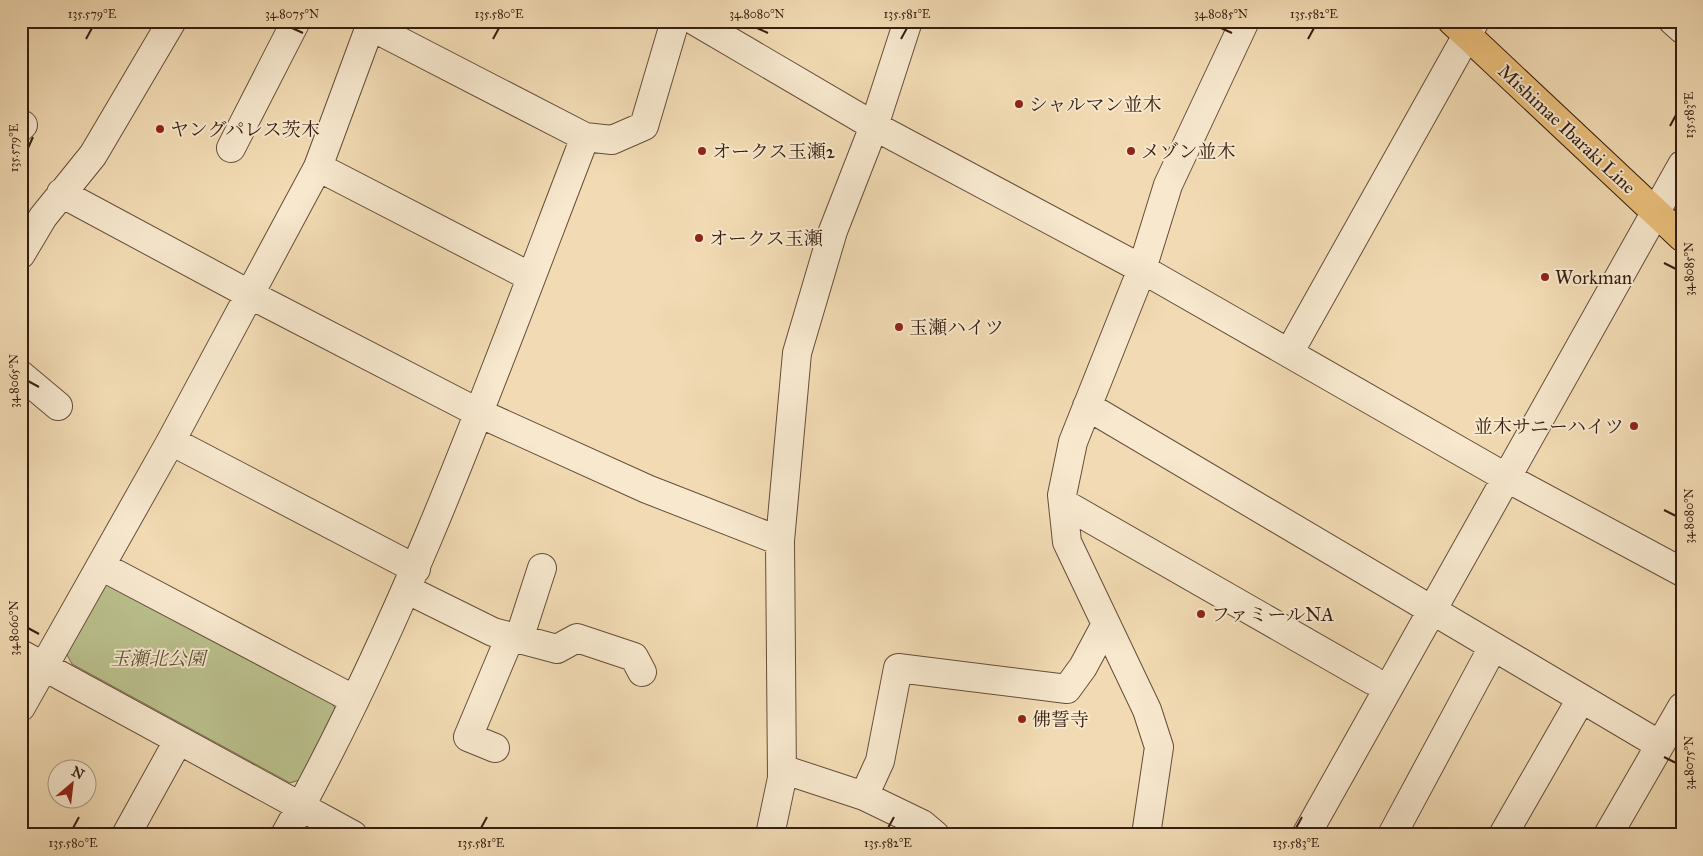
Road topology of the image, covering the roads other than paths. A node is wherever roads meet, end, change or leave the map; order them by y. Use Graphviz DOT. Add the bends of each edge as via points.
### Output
graph roads {
  1 [pos="172,21"];
  2 [pos="296,21"];
  3 [pos="675,21"];
  4 [pos="695,21"];
  5 [pos="908,21"];
  6 [pos="1245,21"];
  7 [pos="1673,21"];
  8 [pos="371,23"];
  9 [pos="1465,26"];
  10 [pos="1682,29"];
  11 [pos="874,126"];
  12 [pos="585,137"];
  13 [pos="231,148"];
  14 [pos="1682,166"];
  15 [pos="318,167"];
  16 [pos="61,193"];
  17 [pos="1657,213"];
  18 [pos="1682,237"];
  19 [pos="22,249"];
  20 [pos="1142,269"];
  21 [pos="531,277"];
  22 [pos="249,294"];
  23 [pos="1289,353"];
  24 [pos="21,375"];
  25 [pos="58,406"];
  26 [pos="1087,406"];
  27 [pos="479,412"];
  28 [pos="172,441"];
  29 [pos="1507,478"];
  30 [pos="1063,503"];
  31 [pos="780,541"];
  32 [pos="101,566"];
  33 [pos="542,568"];
  34 [pos="1682,572"];
  35 [pos="411,579"];
  36 [pos="1431,611"];
  37 [pos="1106,624"];
  38 [pos="515,638"];
  39 [pos="1493,647"];
  40 [pos="32,660"];
  41 [pos="642,672"];
  42 [pos="1372,680"];
  43 [pos="1581,699"];
  44 [pos="355,700"];
  45 [pos="21,707"];
  46 [pos="1682,707"];
  47 [pos="178,741"];
  48 [pos="1660,745"];
  49 [pos="495,748"];
  50 [pos="782,769"];
  51 [pos="864,796"];
  52 [pos="301,807"];
  53 [pos="925,831"];
  54 [pos="126,835"];
  55 [pos="285,835"];
  56 [pos="353,835"];
  57 [pos="770,835"];
  58 [pos="1146,835"];
  59 [pos="1306,835"];
  60 [pos="1392,835"];
  61 [pos="1503,835"];
  62 [pos="1608,835"];
  1 -- 16 [label="street" via="93,155"];
  2 -- 13 [label="street"];
  3 -- 12 [label="street" via="644,126 612,140"];
  4 -- 11 [label="street"];
  5 -- 11 [label="street"];
  6 -- 20 [label="street" via="1168,185"];
  7 -- 10 [label="street"];
  8 -- 12 [label="street"];
  8 -- 15 [label="street"];
  9 -- 17 [label="main road, Mishimae Ibaraki Line"];
  9 -- 23 [label="street"];
  11 -- 20 [label="street"];
  11 -- 31 [label="street" via="833,231 797,353"];
  12 -- 21 [label="street"];
  14 -- 17 [label="street"];
  15 -- 21 [label="street"];
  15 -- 22 [label="street"];
  16 -- 19 [label="street"];
  16 -- 22 [label="street"];
  17 -- 18 [label="main road, Mishimae Ibaraki Line"];
  17 -- 29 [label="street"];
  20 -- 23 [label="street"];
  20 -- 26 [label="street"];
  21 -- 27 [label="street"];
  22 -- 27 [label="street"];
  22 -- 28 [label="street"];
  23 -- 29 [label="street"];
  24 -- 25 [label="street"];
  26 -- 30 [label="street" via="1073,442"];
  26 -- 36 [label="street"];
  27 -- 31 [label="street" via="647,489"];
  27 -- 35 [label="street"];
  28 -- 32 [label="street"];
  28 -- 35 [label="street"];
  29 -- 34 [label="street"];
  29 -- 36 [label="street"];
  30 -- 37 [label="street" via="1068,542"];
  30 -- 42 [label="street"];
  31 -- 50 [label="street"];
  32 -- 40 [label="street"];
  32 -- 44 [label="street"];
  33 -- 38 [label="street"];
  35 -- 38 [label="street" via="494,632"];
  35 -- 44 [label="street"];
  36 -- 39 [label="street"];
  36 -- 59 [label="street"];
  37 -- 51 [label="street" via="1067,689 898,668 880,761"];
  37 -- 58 [label="street" via="1147,710 1159,747"];
  38 -- 41 [label="street" via="557,649 577,638 634,657"];
  38 -- 49 [label="street" via="468,737"];
  39 -- 43 [label="street"];
  39 -- 60 [label="street"];
  40 -- 45 [label="street"];
  40 -- 47 [label="street"];
  43 -- 48 [label="street"];
  43 -- 61 [label="street"];
  44 -- 52 [label="street"];
  46 -- 48 [label="street"];
  47 -- 52 [label="street"];
  47 -- 54 [label="street"];
  48 -- 62 [label="street"];
  50 -- 51 [label="street"];
  50 -- 57 [label="street"];
  51 -- 53 [label="street"];
  52 -- 55 [label="street"];
  52 -- 56 [label="street"];
}
